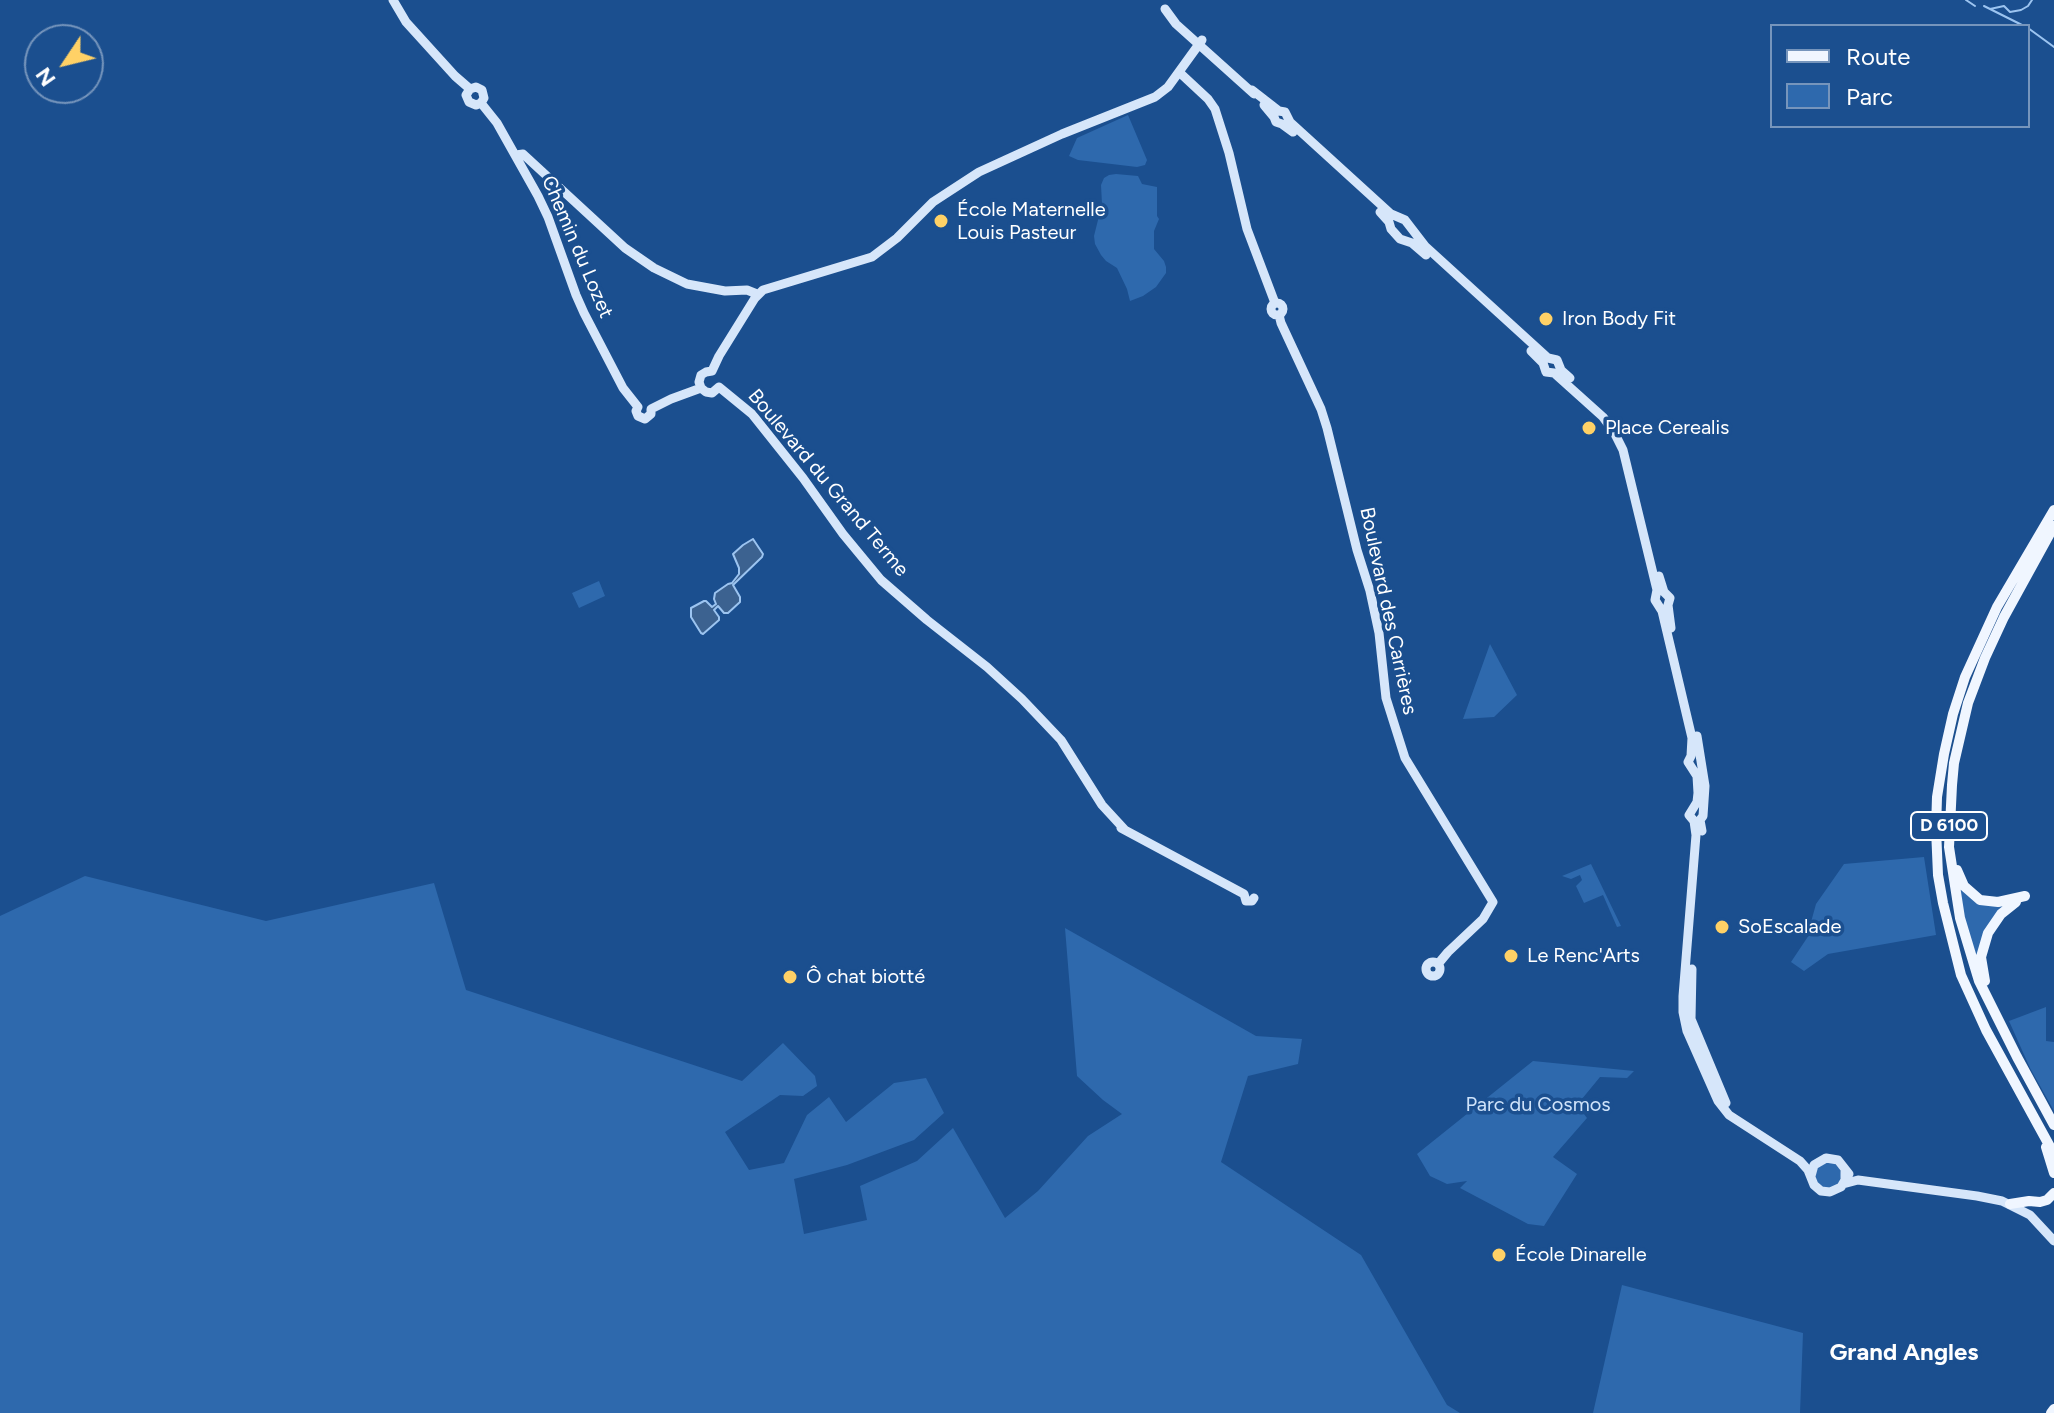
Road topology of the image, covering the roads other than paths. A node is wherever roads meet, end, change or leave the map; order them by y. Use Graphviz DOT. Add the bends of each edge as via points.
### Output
graph roads {
  1 [pos="393,0"];
  2 [pos="1155,0"];
  3 [pos="1200,42"];
  4 [pos="1179,72"];
  5 [pos="516,155"];
  6 [pos="524,170"];
  7 [pos="540,171"];
  8 [pos="1392,219"];
  9 [pos="1411,238"];
  10 [pos="757,294"];
  11 [pos="712,371"];
  12 [pos="719,387"];
  13 [pos="701,388"];
  14 [pos="2054,510"];
  15 [pos="2054,526"];
  16 [pos="1952,785"];
  17 [pos="1697,820"];
  18 [pos="1244,894"];
  19 [pos="1438,964"];
  20 [pos="1994,1013"];
  21 [pos="1743,1124"];
  22 [pos="2054,1125"];
  23 [pos="2040,1130"];
  24 [pos="2054,1154"];
  25 [pos="1800,1161"];
  26 [pos="1818,1161"];
  27 [pos="1845,1170"];
  28 [pos="2054,1173"];
  29 [pos="1811,1176"];
  30 [pos="1858,1180"];
  31 [pos="1843,1184"];
  32 [pos="2054,1193"];
  33 [pos="2010,1204"];
  34 [pos="2054,1241"];
  1 -- 5 [label="street, Chemin du Lozet" via="416,34 470,89 469,102 481,103 497,123"];
  2 -- 3 [label="street"];
  3 -- 4 [label="street"];
  3 -- 8 [label="street" via="1276,114 1285,112 1285,121"];
  4 -- 10 [label="street" via="1155,97 979,172 933,202 872,257"];
  4 -- 19 [label="street, Boulevard des Carrières" via="1215,109 1247,229 1275,303 1272,312 1279,315 1321,409 1379,633 1386,698 1405,758 1493,902"];
  5 -- 6 [label="street, Chemin du Lozet"];
  5 -- 7 [label="street" via="523,154"];
  6 -- 7 [label="street"];
  6 -- 13 [label="street, Chemin du Lozet" via="584,313 638,407 637,414 650,417 651,409"];
  7 -- 10 [label="street" via="654,268 687,284"];
  8 -- 9 [label="street" via="1393,232 1400,239"];
  8 -- 9 [label="street" via="1401,217 1410,225"];
  9 -- 17 [label="street" via="1546,361 1555,359 1557,369 1619,440 1661,593 1656,603 1664,606 1692,738 1695,756 1688,762 1698,786 1697,802 1689,812"];
  10 -- 11 [label="street"];
  11 -- 12 [label="street" via="719,376"];
  11 -- 13 [label="street" via="701,375"];
  12 -- 13 [label="street" via="709,393"];
  12 -- 18 [label="street, Boulevard du Grand Terme" via="752,414 881,580 987,667 1067,747 1102,805 1125,830"];
  14 -- 23 [label="main road, D 6100" via="1997,607 1965,677 1944,754 1936,829 1938,875 1961,975"];
  15 -- 16 [label="main road, D 6100" via="1985,658 1962,725"];
  16 -- 20 [label="main road, D 6100" via="1949,847 1955,897 1972,962"];
  16 -- 20 [label="main road" via="1957,869 1964,886 1989,902 2025,896 1995,921 1984,944 1982,969"];
  17 -- 21 [label="street" via="1702,835 1690,1011 1722,1095"];
  17 -- 21 [label="street" via="1683,1005 1687,1031 1718,1101"];
  20 -- 22 [label="main road, D 6100"];
  21 -- 25 [label="street"];
  23 -- 24 [label="main road, D 6100"];
  23 -- 28 [label="main road"];
  25 -- 26 [label="street"];
  25 -- 29 [label="street"];
  26 -- 27 [label="street" via="1834,1159"];
  26 -- 29 [label="street"];
  27 -- 30 [label="street"];
  27 -- 31 [label="street"];
  29 -- 31 [label="street" via="1825,1192"];
  30 -- 31 [label="street"];
  30 -- 33 [label="street"];
  32 -- 33 [label="main road" via="2040,1202"];
  33 -- 34 [label="street" via="2030,1215"];
}
